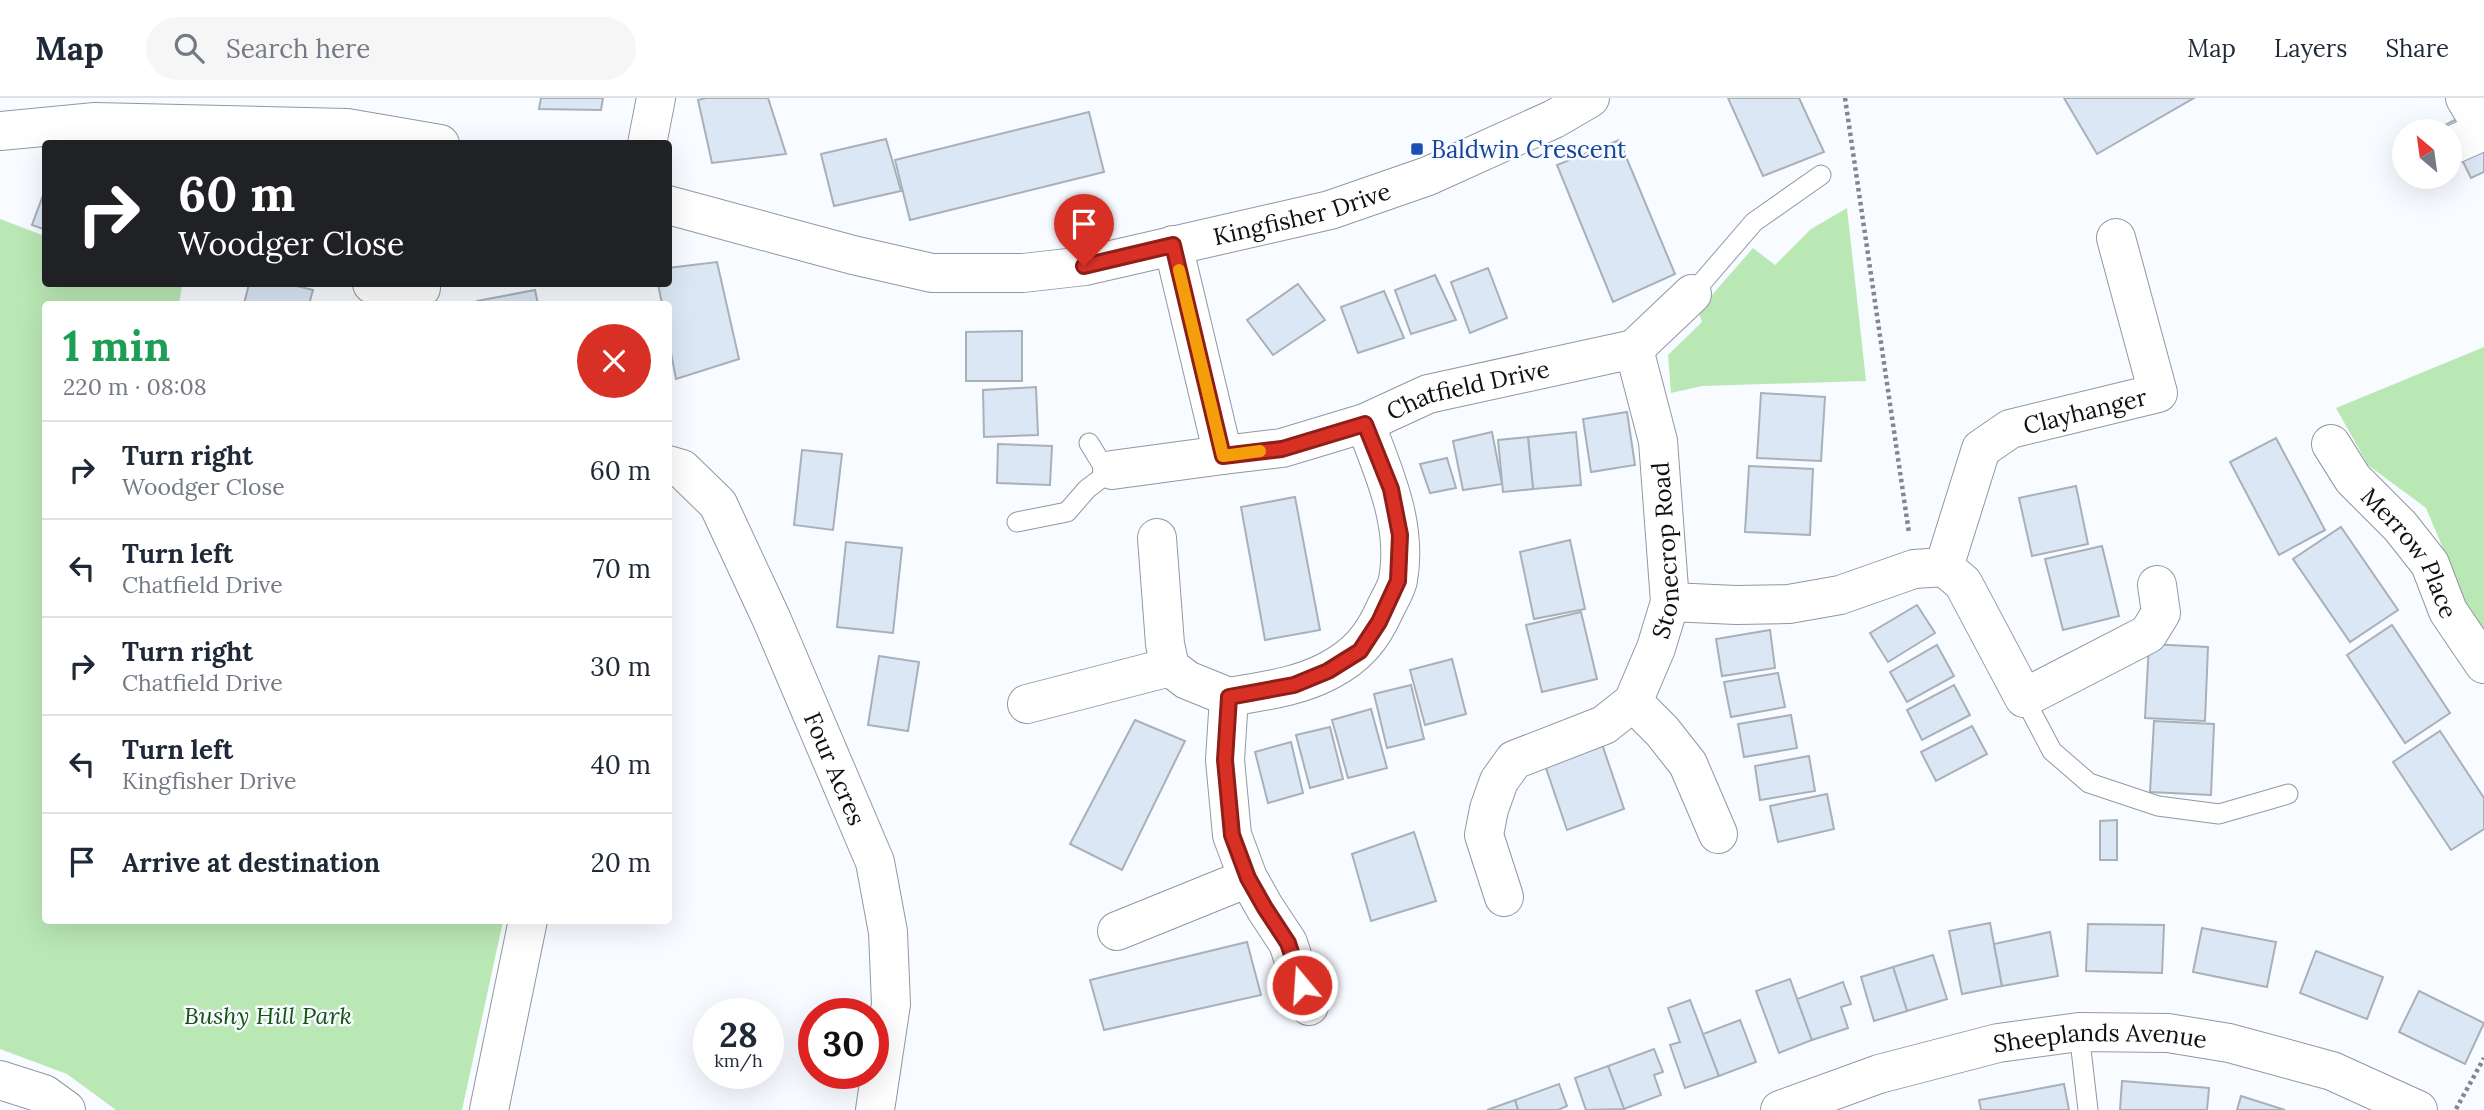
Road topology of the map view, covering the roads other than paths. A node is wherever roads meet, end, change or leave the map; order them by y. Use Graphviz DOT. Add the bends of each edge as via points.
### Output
graph roads {
  1 [pos="656,98"];
  2 [pos="1590,98"];
  3 [pos="2465,98"];
  4 [pos="93,110"];
  5 [pos="0,131"];
  6 [pos="2484,131"];
  7 [pos="348,136"];
  8 [pos="394,140"];
  9 [pos="648,140"];
  10 [pos="2462,141"];
  11 [pos="1821,175"];
  12 [pos="672,206"];
  13 [pos="2116,237"];
  14 [pos="1173,245"];
  15 [pos="409,287"];
  16 [pos="421,288"];
  17 [pos="1692,294"];
  18 [pos="1634,349"];
  19 [pos="1365,424"];
  20 [pos="2331,444"];
  21 [pos="1100,456"];
  22 [pos="1223,456"];
  23 [pos="672,466"];
  24 [pos="1017,522"];
  25 [pos="1157,538"];
  26 [pos="1929,568"];
  27 [pos="2157,585"];
  28 [pos="1670,602"];
  29 [pos="2484,664"];
  30 [pos="1170,667"];
  31 [pos="1229,697"];
  32 [pos="2024,698"];
  33 [pos="1633,702"];
  34 [pos="1027,704"];
  35 [pos="2288,794"];
  36 [pos="1718,834"];
  37 [pos="1248,878"];
  38 [pos="1504,897"];
  39 [pos="527,924"];
  40 [pos="1116,932"];
  41 [pos="1309,1006"];
  42 [pos="2078,1032"];
  43 [pos="0,1080"];
  44 [pos="66,1110"];
  45 [pos="489,1110"];
  46 [pos="875,1110"];
  47 [pos="1780,1110"];
  48 [pos="2088,1110"];
  49 [pos="2418,1110"];
  1 -- 9 [label="street"];
  2 -- 14 [label="street, Kingfisher Drive" via="1428,176 1330,211"];
  3 -- 6 [label="street"];
  4 -- 5 [label="street"];
  4 -- 7 [label="street"];
  6 -- 10 [label="street"];
  7 -- 8 [label="street"];
  11 -- 17 [label="lane" via="1754,222"];
  12 -- 14 [label="street, Kingfisher Drive" via="932,273 1036,272"];
  13 -- 26 [label="street, Clayhanger" via="2158,393 2010,429 1981,449"];
  14 -- 22 [label="street"];
  15 -- 16 [label="street"];
  17 -- 18 [label="street"];
  18 -- 19 [label="street, Chatfield Drive" via="1428,394"];
  18 -- 28 [label="street, Stonecrop Road" via="1658,441"];
  19 -- 22 [label="street, Chatfield Drive" via="1282,449"];
  19 -- 31 [label="street" via="1391,489 1400,535 1398,581 1379,622 1360,651 1328,671 1294,685"];
  20 -- 29 [label="street, Merrow Place" via="2353,479 2430,564 2448,611"];
  21 -- 22 [label="street, Chatfield Drive"];
  21 -- 24 [label="lane" via="1087,489 1067,512"];
  23 -- 46 [label="street, Four Acres" via="682,470 718,504 875,862 888,932 891,1004"];
  25 -- 30 [label="street"];
  26 -- 28 [label="street" via="1840,595 1788,604"];
  26 -- 32 [label="street" via="1963,583"];
  27 -- 32 [label="street" via="2161,613 2148,634"];
  28 -- 33 [label="street, Stonecrop Road"];
  30 -- 31 [label="street" via="1187,680"];
  30 -- 34 [label="street"];
  31 -- 37 [label="street" via="1225,760 1232,835"];
  32 -- 35 [label="lane" via="2052,751 2089,783 2158,806 2219,814"];
  33 -- 36 [label="street" via="1688,764"];
  33 -- 38 [label="street, Stonecrop Road" via="1605,725 1514,760 1499,781 1484,835"];
  37 -- 40 [label="street"];
  37 -- 41 [label="street" via="1288,943"];
  39 -- 45 [label="street"];
  42 -- 47 [label="street, Sheeplands Avenue" via="1998,1042 1879,1074"];
  42 -- 48 [label="lane"];
  42 -- 49 [label="street, Sheeplands Avenue" via="2168,1033 2229,1044 2332,1071"];
  43 -- 44 [label="street" via="44,1094"];
}
